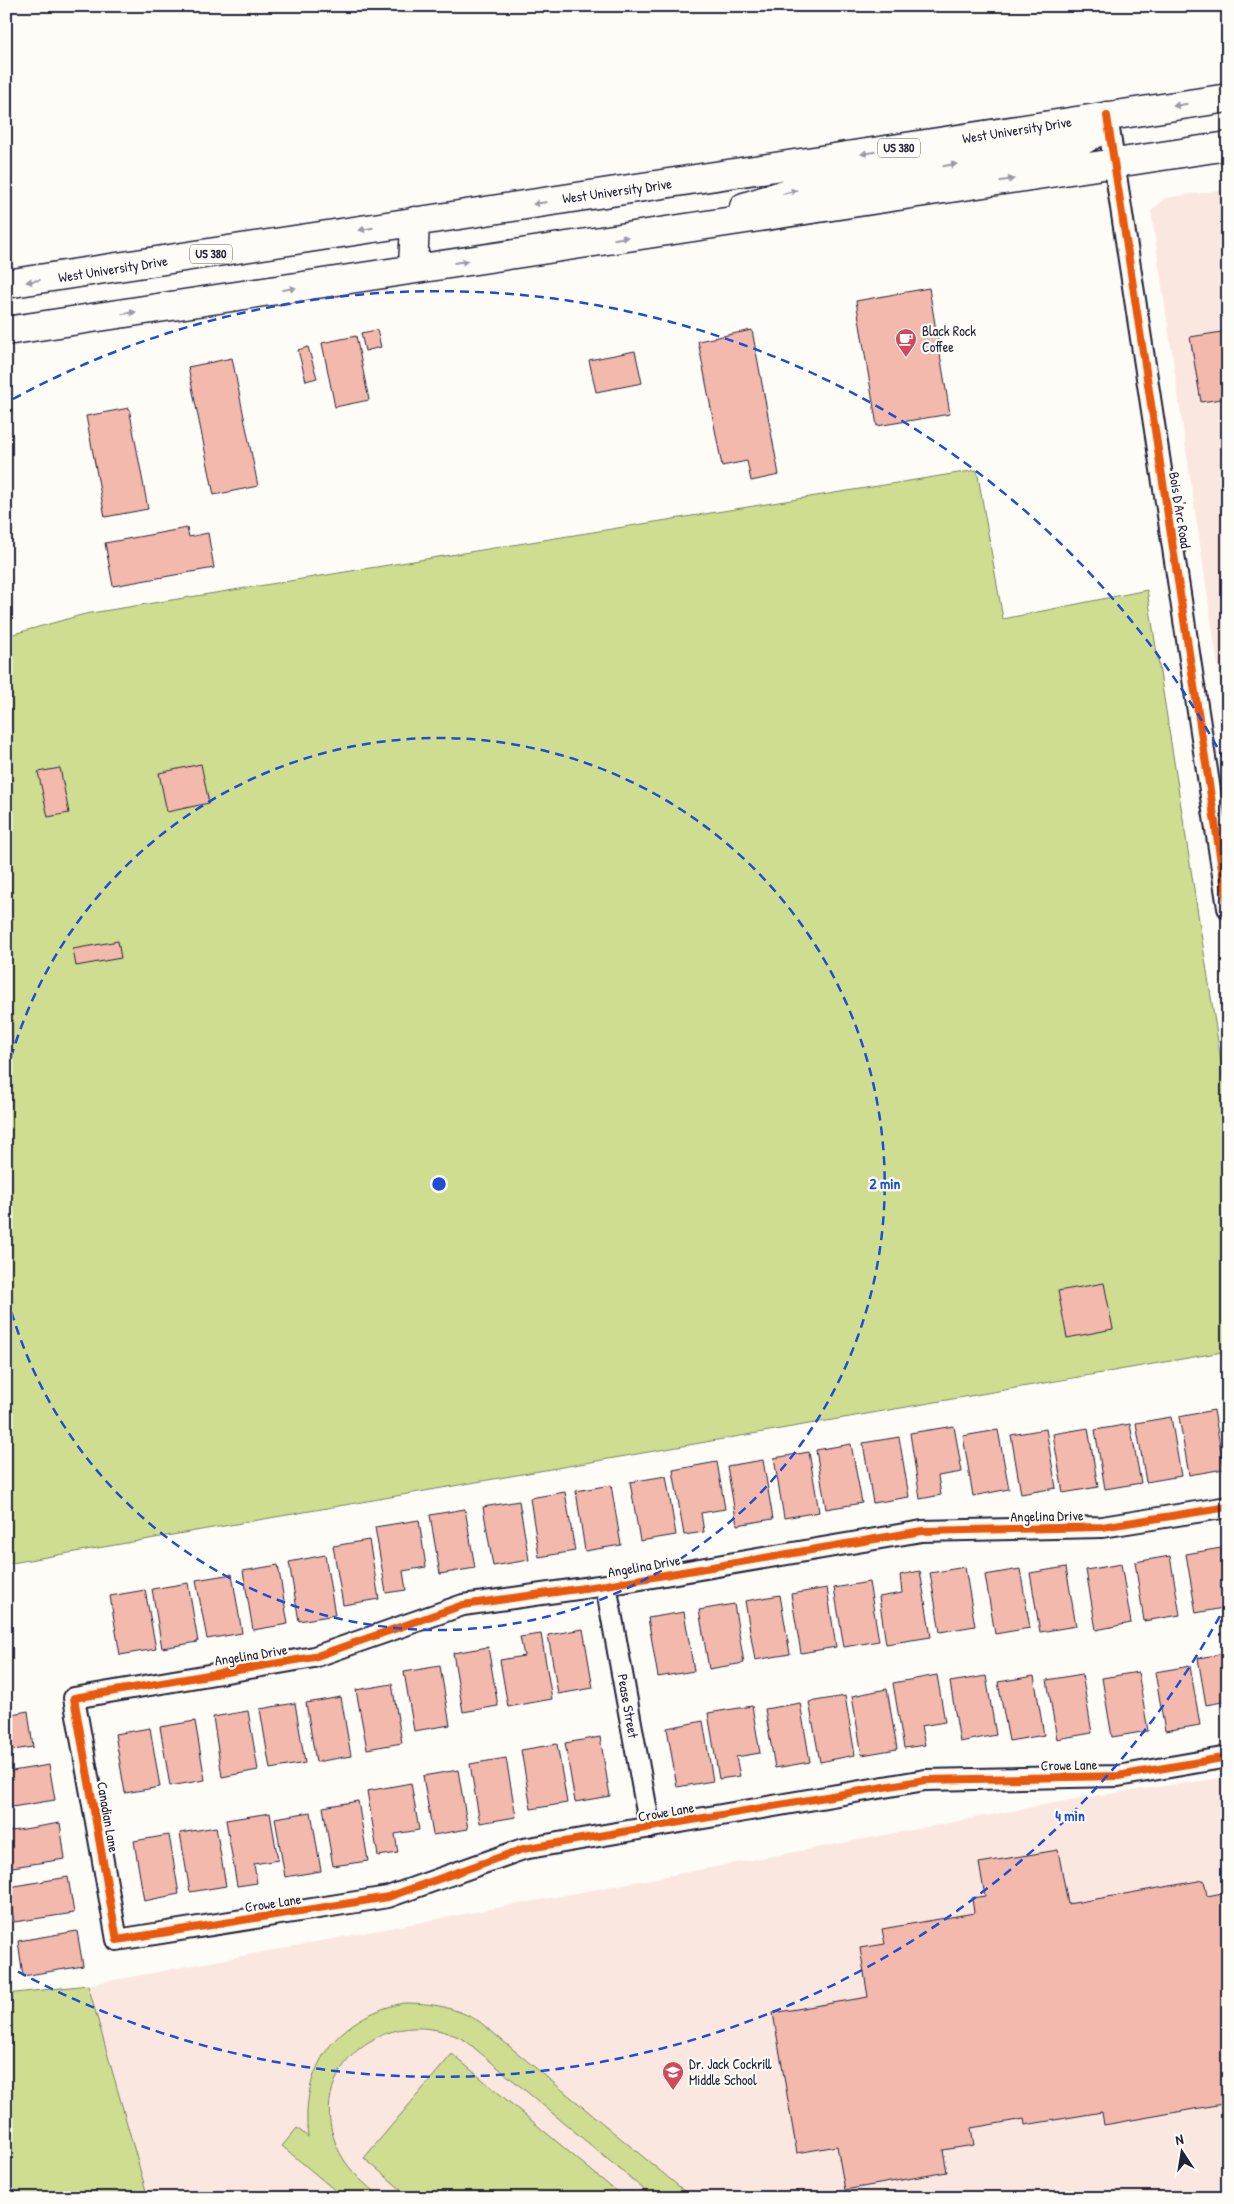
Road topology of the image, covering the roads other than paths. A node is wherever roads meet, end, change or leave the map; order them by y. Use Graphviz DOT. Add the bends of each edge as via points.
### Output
graph roads {
  1 [pos="1228,98"];
  2 [pos="1107,116"];
  3 [pos="1228,146"];
  4 [pos="1113,164"];
  5 [pos="414,221"];
  6 [pos="677,229"];
  7 [pos="412,269"];
  8 [pos="6,284"];
  9 [pos="6,331"];
  10 [pos="1228,908"];
  11 [pos="1228,1507"];
  12 [pos="606,1585"];
  13 [pos="74,1698"];
  14 [pos="1228,1757"];
  15 [pos="650,1828"];
  16 [pos="117,1940"];
  1 -- 2 [label="highway, West University Drive / US 380, one-way"];
  2 -- 4 [label="street, Bois D'Arc Road"];
  2 -- 5 [label="highway, West University Drive / US 380, one-way"];
  6 -- 2 [label="highway, one-way" via="797,190 1073,146 1092,135"];
  3 -- 4 [label="highway"];
  6 -- 4 [label="highway, one-way"];
  4 -- 10 [label="street, Bois D'Arc Road"];
  5 -- 7 [label="highway"];
  5 -- 8 [label="highway, West University Drive / US 380, one-way"];
  7 -- 6 [label="highway, one-way"];
  9 -- 7 [label="highway, one-way"];
  11 -- 12 [label="street, Angelina Drive" via="1102,1527 922,1531"];
  12 -- 13 [label="street, Angelina Drive" via="463,1605 314,1658"];
  12 -- 15 [label="street, Pease Street"];
  13 -- 16 [label="street, Canadian Lane"];
  14 -- 15 [label="street, Crowe Lane" via="1118,1776 925,1780"];
  15 -- 16 [label="street, Crowe Lane" via="523,1849 388,1897"];
}
